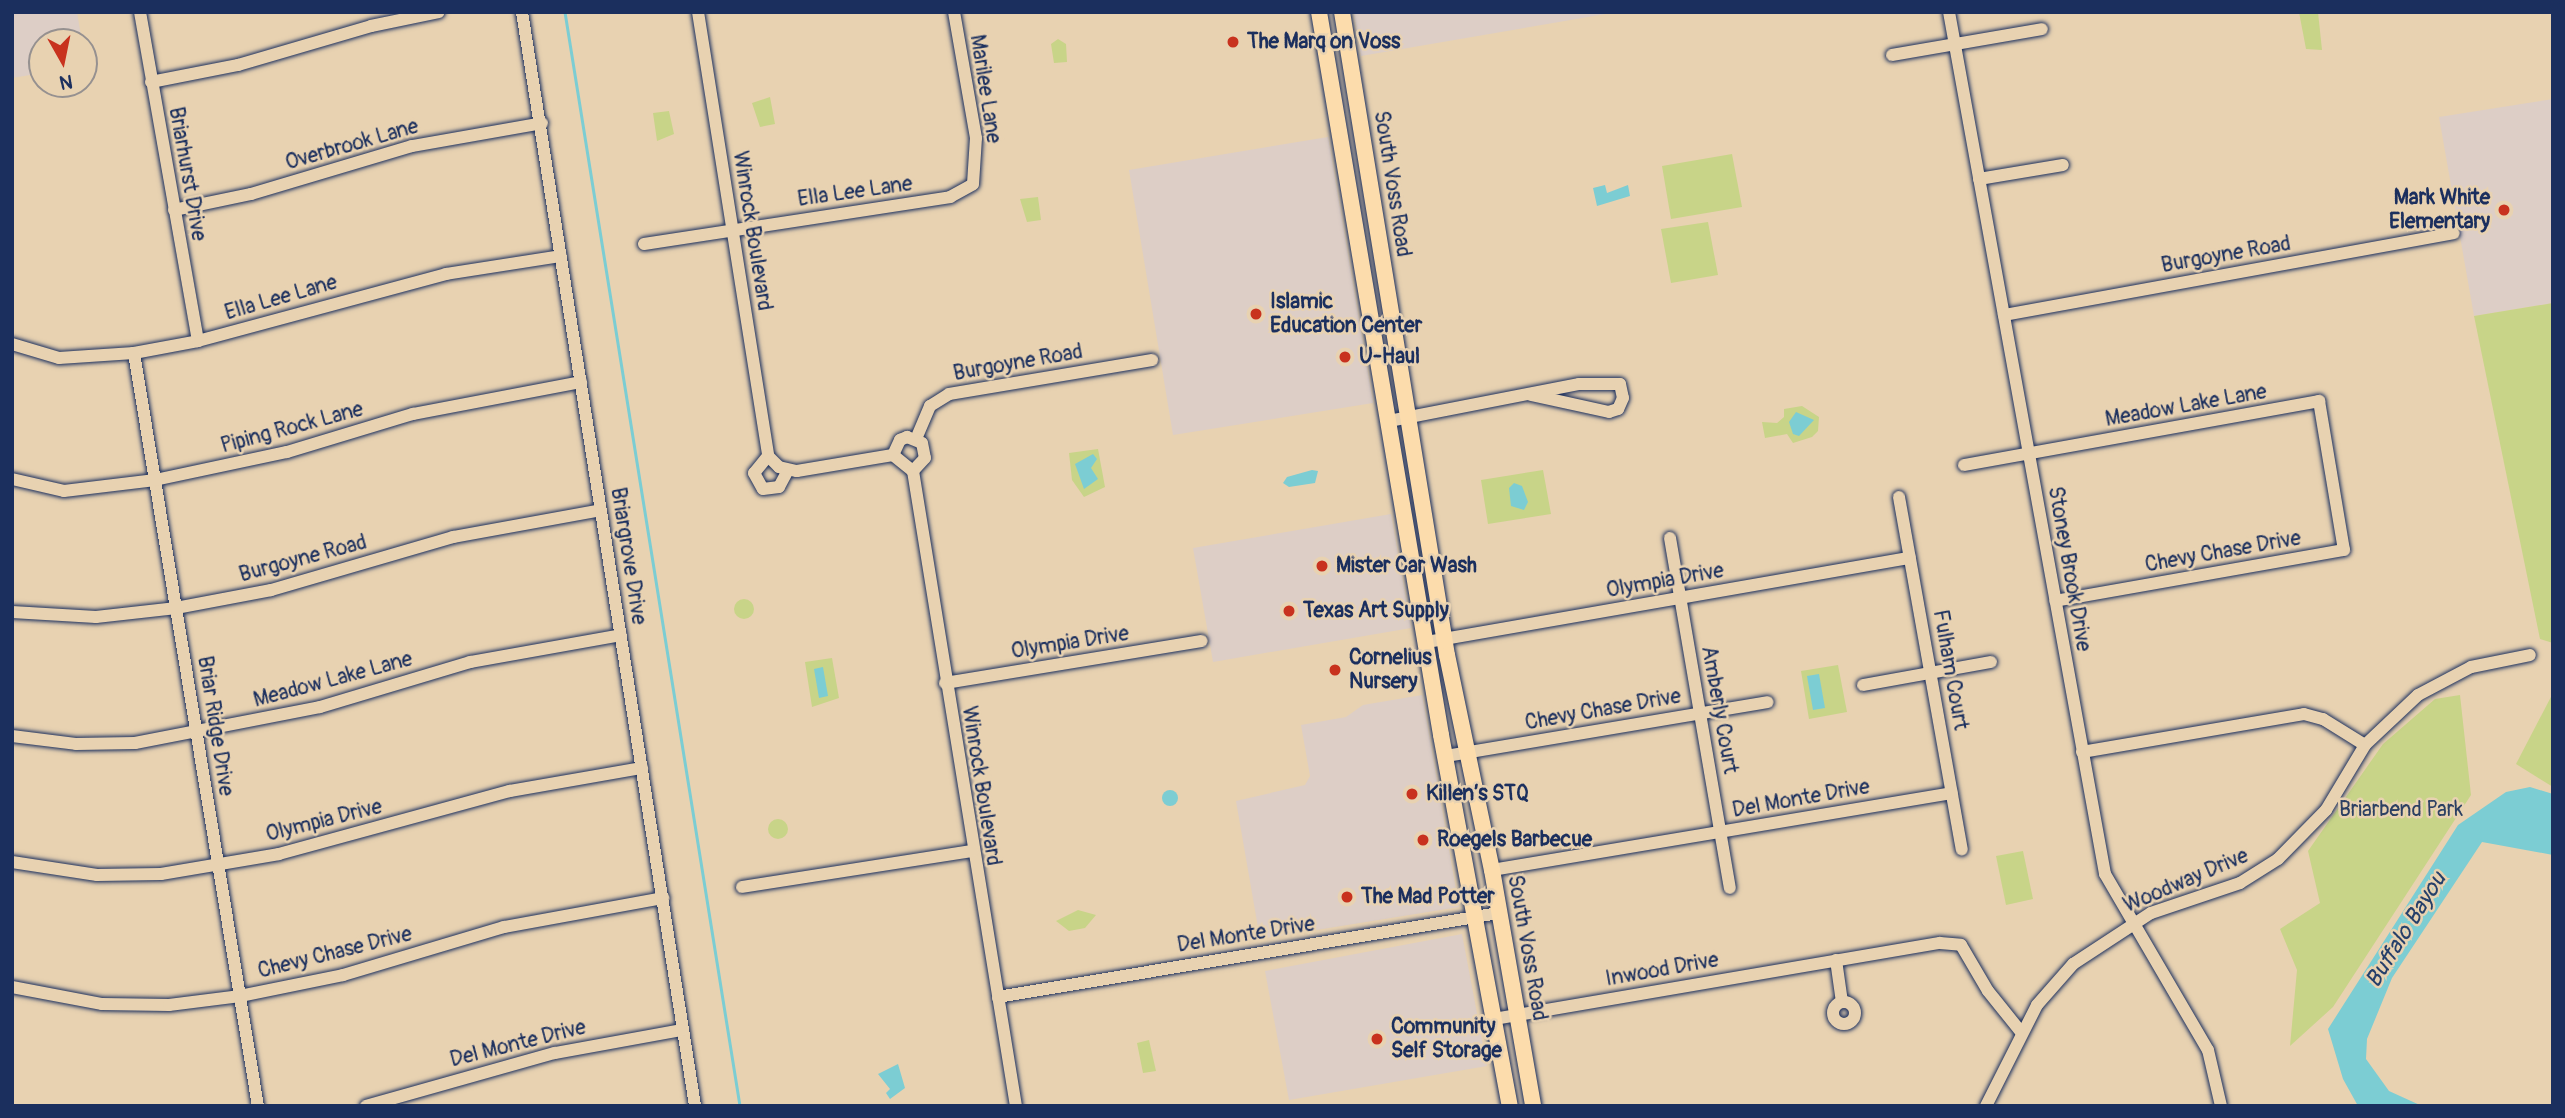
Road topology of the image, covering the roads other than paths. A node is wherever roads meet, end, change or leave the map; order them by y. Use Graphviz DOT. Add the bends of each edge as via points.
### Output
graph roads {
  1 [pos="140,12"];
  2 [pos="439,12"];
  3 [pos="522,12"];
  4 [pos="698,12"];
  5 [pos="954,12"];
  6 [pos="1319,12"];
  7 [pos="1342,12"];
  8 [pos="1949,12"];
  9 [pos="2042,29"];
  10 [pos="1346,33"];
  11 [pos="1324,37"];
  12 [pos="1955,44"];
  13 [pos="1892,55"];
  14 [pos="151,82"];
  15 [pos="542,123"];
  16 [pos="1367,161"];
  17 [pos="2063,165"];
  18 [pos="1345,166"];
  19 [pos="975,172"];
  20 [pos="1979,179"];
  21 [pos="174,211"];
  22 [pos="734,229"];
  23 [pos="2454,233"];
  24 [pos="644,244"];
  25 [pos="561,256"];
  26 [pos="1386,285"];
  27 [pos="1367,288"];
  28 [pos="2004,316"];
  29 [pos="198,341"];
  30 [pos="12,344"];
  31 [pos="134,353"];
  32 [pos="1152,360"];
  33 [pos="581,382"];
  34 [pos="1531,395"];
  35 [pos="1408,418"];
  36 [pos="1389,421"];
  37 [pos="916,439"];
  38 [pos="893,455"];
  39 [pos="2029,455"];
  40 [pos="768,456"];
  41 [pos="1964,465"];
  42 [pos="788,470"];
  43 [pos="913,471"];
  44 [pos="12,479"];
  45 [pos="155,480"];
  46 [pos="1899,497"];
  47 [pos="2337,497"];
  48 [pos="601,510"];
  49 [pos="1670,538"];
  50 [pos="1910,558"];
  51 [pos="1680,598"];
  52 [pos="2055,601"];
  53 [pos="176,608"];
  54 [pos="12,612"];
  55 [pos="621,635"];
  56 [pos="1444,639"];
  57 [pos="1202,641"];
  58 [pos="1427,642"];
  59 [pos="2530,655"];
  60 [pos="1991,662"];
  61 [pos="1930,672"];
  62 [pos="945,683"];
  63 [pos="1864,685"];
  64 [pos="1767,702"];
  65 [pos="1700,713"];
  66 [pos="196,733"];
  67 [pos="12,736"];
  68 [pos="2365,746"];
  69 [pos="2082,752"];
  70 [pos="1464,754"];
  71 [pos="1446,756"];
  72 [pos="642,768"];
  73 [pos="1952,793"];
  74 [pos="1721,832"];
  75 [pos="1962,849"];
  76 [pos="972,851"];
  77 [pos="12,862"];
  78 [pos="218,866"];
  79 [pos="1492,870"];
  80 [pos="742,887"];
  81 [pos="1730,888"];
  82 [pos="663,898"];
  83 [pos="1499,913"];
  84 [pos="1476,917"];
  85 [pos="2132,923"];
  86 [pos="1836,960"];
  87 [pos="12,987"];
  88 [pos="240,996"];
  89 [pos="998,997"];
  90 [pos="1842,1002"];
  91 [pos="1517,1015"];
  92 [pos="1494,1019"];
  93 [pos="682,1030"];
  94 [pos="2021,1032"];
  95 [pos="1527,1071"];
  96 [pos="1504,1075"];
  97 [pos="258,1106"];
  98 [pos="366,1106"];
  99 [pos="695,1106"];
  100 [pos="1016,1106"];
  101 [pos="1510,1106"];
  102 [pos="1533,1106"];
  103 [pos="1986,1106"];
  104 [pos="2221,1106"];
  1 -- 14 [label="street, Briarhurst Drive"];
  2 -- 14 [label="street" via="371,26 238,65"];
  3 -- 15 [label="street, Briargrove Drive"];
  4 -- 22 [label="street, Winrock Boulevard"];
  5 -- 19 [label="street, Marilee Lane" via="976,138"];
  6 -- 11 [label="main road, South Voss Road"];
  7 -- 10 [label="main road, South Voss Road"];
  8 -- 12 [label="street, Stoney Brook Drive"];
  9 -- 12 [label="street"];
  10 -- 11 [label="main road"];
  10 -- 16 [label="main road, South Voss Road"];
  11 -- 18 [label="main road, South Voss Road"];
  12 -- 13 [label="street"];
  12 -- 20 [label="street, Stoney Brook Drive"];
  14 -- 21 [label="street, Briarhurst Drive"];
  15 -- 21 [label="street, Overbrook Lane" via="412,146 251,194"];
  15 -- 25 [label="street, Briargrove Drive"];
  16 -- 18 [label="main road"];
  16 -- 26 [label="main road, South Voss Road"];
  17 -- 20 [label="street"];
  18 -- 27 [label="main road, South Voss Road"];
  19 -- 22 [label="street, Ella Lee Lane" via="973,184 950,197"];
  20 -- 28 [label="street, Stoney Brook Drive"];
  21 -- 29 [label="street, Briarhurst Drive"];
  22 -- 24 [label="street, Ella Lee Lane"];
  22 -- 40 [label="street, Winrock Boulevard"];
  23 -- 28 [label="street, Burgoyne Road"];
  25 -- 29 [label="street, Ella Lee Lane" via="385,288"];
  25 -- 33 [label="street, Briargrove Drive"];
  26 -- 27 [label="main road"];
  26 -- 35 [label="main road, South Voss Road"];
  27 -- 36 [label="main road, South Voss Road"];
  28 -- 39 [label="street, Stoney Brook Drive"];
  29 -- 31 [label="street, Ella Lee Lane"];
  30 -- 31 [label="street, Ella Lee Lane" via="59,358"];
  31 -- 45 [label="street, Briar Ridge Drive"];
  32 -- 37 [label="street, Burgoyne Road" via="950,394 930,406"];
  33 -- 45 [label="street, Piping Rock Lane" via="413,414 287,452"];
  33 -- 48 [label="street, Briargrove Drive"];
  34 -- 34 [label="street" via="1614,411 1623,402 1620,384 1579,384"];
  34 -- 35 [label="street"];
  35 -- 36 [label="street"];
  35 -- 56 [label="main road, South Voss Road"];
  36 -- 58 [label="main road, South Voss Road"];
  37 -- 38 [label="street, Winrock Boulevard" via="900,440"];
  37 -- 43 [label="street, Winrock Boulevard" via="925,449 925,458"];
  38 -- 42 [label="street, Winrock Boulevard"];
  38 -- 43 [label="street"];
  39 -- 41 [label="street, Meadow Lake Lane"];
  39 -- 47 [label="street, Meadow Lake Lane" via="2319,401"];
  39 -- 52 [label="street, Stoney Brook Drive"];
  40 -- 42 [label="street"];
  40 -- 42 [label="street, Winrock Boulevard" via="754,473 763,489 779,487"];
  43 -- 62 [label="street, Winrock Boulevard"];
  44 -- 45 [label="street, Piping Rock Lane" via="64,491"];
  45 -- 53 [label="street, Briar Ridge Drive"];
  46 -- 50 [label="street, Fulham Court"];
  47 -- 52 [label="street, Chevy Chase Drive" via="2344,550"];
  48 -- 53 [label="street, Burgoyne Road" via="453,537 271,590"];
  48 -- 55 [label="street, Briargrove Drive"];
  49 -- 51 [label="street, Amberly Court"];
  50 -- 51 [label="street, Olympia Drive"];
  50 -- 61 [label="street, Fulham Court"];
  51 -- 56 [label="street, Olympia Drive"];
  51 -- 65 [label="street, Amberly Court"];
  52 -- 69 [label="street, Stoney Brook Drive"];
  53 -- 54 [label="street, Burgoyne Road" via="96,617"];
  53 -- 66 [label="street, Briar Ridge Drive"];
  55 -- 66 [label="street, Meadow Lake Lane" via="470,662 320,708"];
  55 -- 72 [label="street, Briargrove Drive"];
  56 -- 58 [label="street, Olympia Drive"];
  56 -- 70 [label="main road, South Voss Road"];
  57 -- 62 [label="street, Olympia Drive"];
  58 -- 71 [label="main road, South Voss Road"];
  59 -- 68 [label="street, Woodway Drive" via="2471,667 2449,677 2418,695"];
  60 -- 61 [label="street"];
  61 -- 63 [label="street"];
  61 -- 73 [label="street, Fulham Court"];
  62 -- 76 [label="street, Winrock Boulevard"];
  64 -- 65 [label="street, Chevy Chase Drive"];
  65 -- 70 [label="street, Chevy Chase Drive"];
  65 -- 74 [label="street, Amberly Court"];
  66 -- 67 [label="street, Meadow Lake Lane" via="135,743 87,744"];
  66 -- 78 [label="street, Briar Ridge Drive"];
  68 -- 69 [label="street" via="2323,719 2304,714"];
  68 -- 85 [label="street, Woodway Drive" via="2326,810 2278,859 2240,883"];
  69 -- 85 [label="street, Stoney Brook Drive" via="2105,874"];
  70 -- 71 [label="street, Chevy Chase Drive"];
  70 -- 79 [label="main road, South Voss Road"];
  71 -- 84 [label="main road, South Voss Road"];
  72 -- 78 [label="street, Olympia Drive" via="510,791 370,831"];
  72 -- 82 [label="street, Briargrove Drive"];
  73 -- 74 [label="street, Del Monte Drive"];
  73 -- 75 [label="street, Fulham Court"];
  74 -- 79 [label="street, Del Monte Drive"];
  74 -- 81 [label="street, Amberly Court"];
  76 -- 80 [label="street"];
  76 -- 89 [label="street, Winrock Boulevard"];
  77 -- 78 [label="street, Olympia Drive" via="97,875 161,874"];
  78 -- 88 [label="street, Briar Ridge Drive"];
  79 -- 83 [label="main road, South Voss Road"];
  82 -- 88 [label="street, Chevy Chase Drive" via="504,927 343,975"];
  82 -- 93 [label="street, Briargrove Drive"];
  83 -- 84 [label="street, Del Monte Drive"];
  83 -- 91 [label="main road, South Voss Road"];
  84 -- 89 [label="street, Del Monte Drive"];
  84 -- 92 [label="main road, South Voss Road"];
  85 -- 94 [label="street, Woodway Drive" via="2073,964 2037,1005"];
  85 -- 104 [label="street, Stoney Brook Drive" via="2208,1050"];
  86 -- 90 [label="street"];
  86 -- 91 [label="street, Inwood Drive"];
  86 -- 94 [label="street, Inwood Drive" via="1940,943 1961,945 1988,991"];
  87 -- 88 [label="street, Chevy Chase Drive" via="102,1004 169,1005"];
  88 -- 97 [label="street, Briar Ridge Drive"];
  89 -- 100 [label="street, Winrock Boulevard"];
  91 -- 92 [label="street, Inwood Drive"];
  91 -- 95 [label="main road, South Voss Road"];
  92 -- 96 [label="main road, South Voss Road"];
  93 -- 98 [label="street, Del Monte Drive" via="555,1052"];
  93 -- 99 [label="street, Briargrove Drive"];
  94 -- 103 [label="street, Woodway Drive"];
  95 -- 96 [label="main road"];
  95 -- 102 [label="main road, South Voss Road"];
  96 -- 101 [label="main road, South Voss Road"];
}
